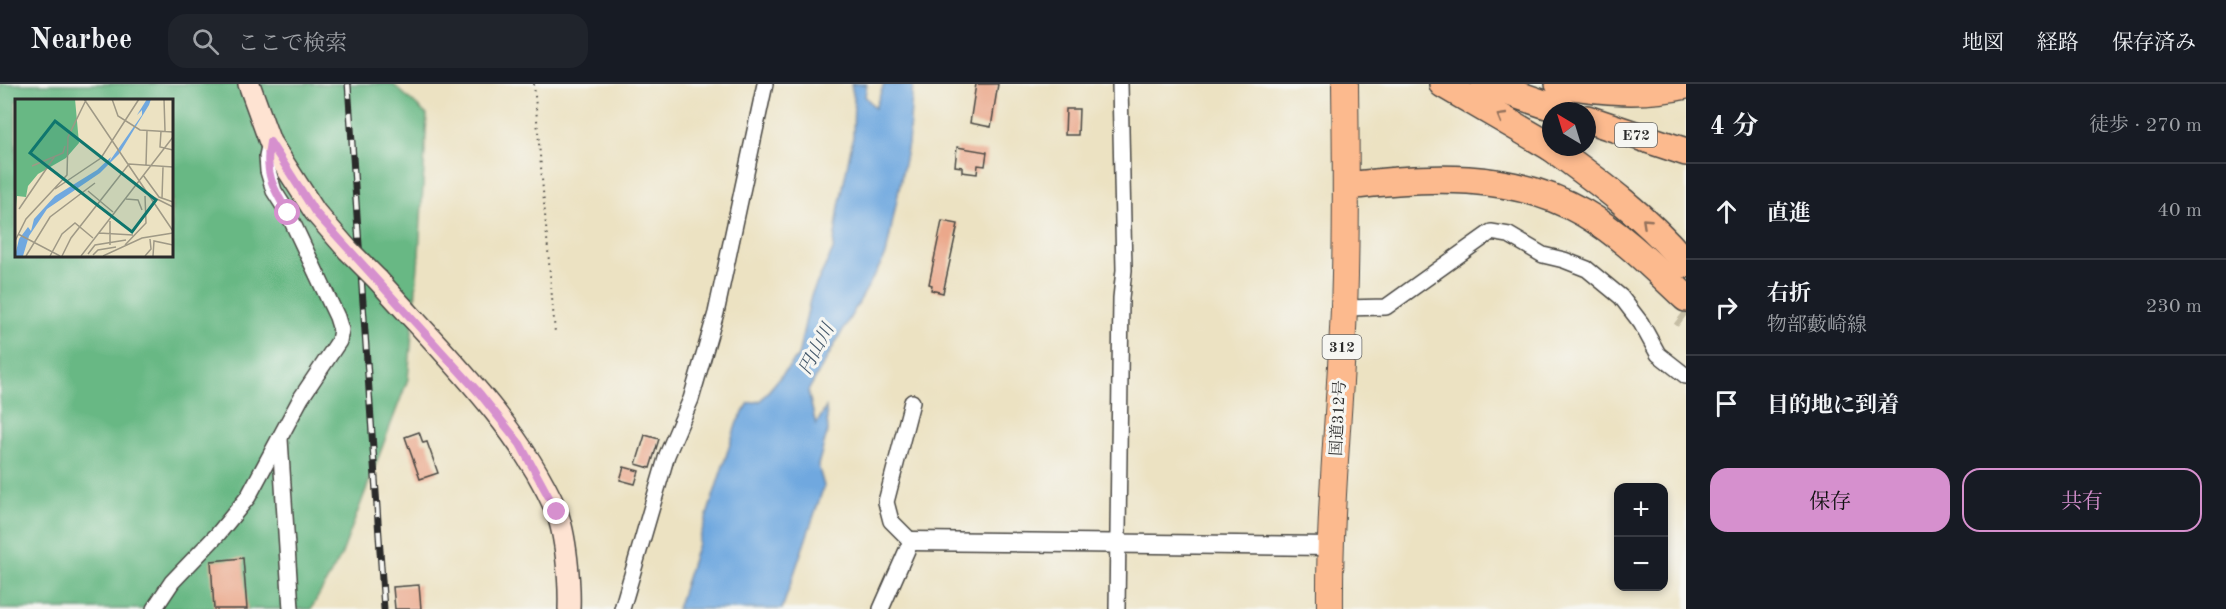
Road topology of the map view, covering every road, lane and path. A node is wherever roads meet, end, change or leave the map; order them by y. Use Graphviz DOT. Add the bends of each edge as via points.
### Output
graph roads {
  1 [pos="249,84"];
  2 [pos="534,84"];
  3 [pos="765,84"];
  4 [pos="1120,84"];
  5 [pos="1345,84"];
  6 [pos="1443,84"];
  7 [pos="1485,84"];
  8 [pos="1558,84"];
  9 [pos="1686,85"];
  10 [pos="1542,103"];
  11 [pos="1596,121"];
  12 [pos="270,142"];
  13 [pos="1542,142"];
  14 [pos="1686,152"];
  15 [pos="1563,156"];
  16 [pos="1347,186"];
  17 [pos="1686,264"];
  18 [pos="1684,305"];
  19 [pos="1344,308"];
  20 [pos="555,333"];
  21 [pos="1686,376"];
  22 [pos="912,402"];
  23 [pos="280,440"];
  24 [pos="911,541"];
  25 [pos="1118,542"];
  26 [pos="1330,546"];
  27 [pos="154,609"];
  28 [pos="291,609"];
  29 [pos="569,609"];
  30 [pos="622,609"];
  31 [pos="881,609"];
  32 [pos="1117,609"];
  33 [pos="1330,609"];
  1 -- 12 [label="main road"];
  2 -- 20 [label="path"];
  3 -- 30 [label="street" via="716,313 691,399 667,455"];
  4 -- 25 [label="street" via="1124,270"];
  5 -- 16 [label="highway, 国道312号 / 312"];
  13 -- 6 [label="highway, one-way"];
  7 -- 10 [label="highway"];
  8 -- 9 [label="highway" via="1625,92"];
  11 -- 14 [label="highway, E72"];
  12 -- 23 [label="street" via="268,171 274,190 341,330 339,341 301,398"];
  12 -- 29 [label="main road, bridge" via="315,212 480,394 520,444 557,512"];
  17 -- 15 [label="highway, one-way" via="1631,208"];
  16 -- 18 [label="highway" via="1398,179 1452,180 1494,182 1530,190 1566,204 1604,226 1640,256"];
  16 -- 19 [label="highway, 国道312号 / 312"];
  19 -- 21 [label="street" via="1386,307 1491,232 1509,235 1543,255 1587,269 1621,297 1658,354"];
  19 -- 26 [label="highway, 国道312号 / 312"];
  22 -- 24 [label="street" via="886,502 891,521"];
  23 -- 27 [label="street" via="248,497 172,582"];
  23 -- 28 [label="street"];
  24 -- 25 [label="street"];
  24 -- 31 [label="street"];
  25 -- 26 [label="street"];
  25 -- 32 [label="street"];
  26 -- 33 [label="highway, 国道312号 / 312"];
}
